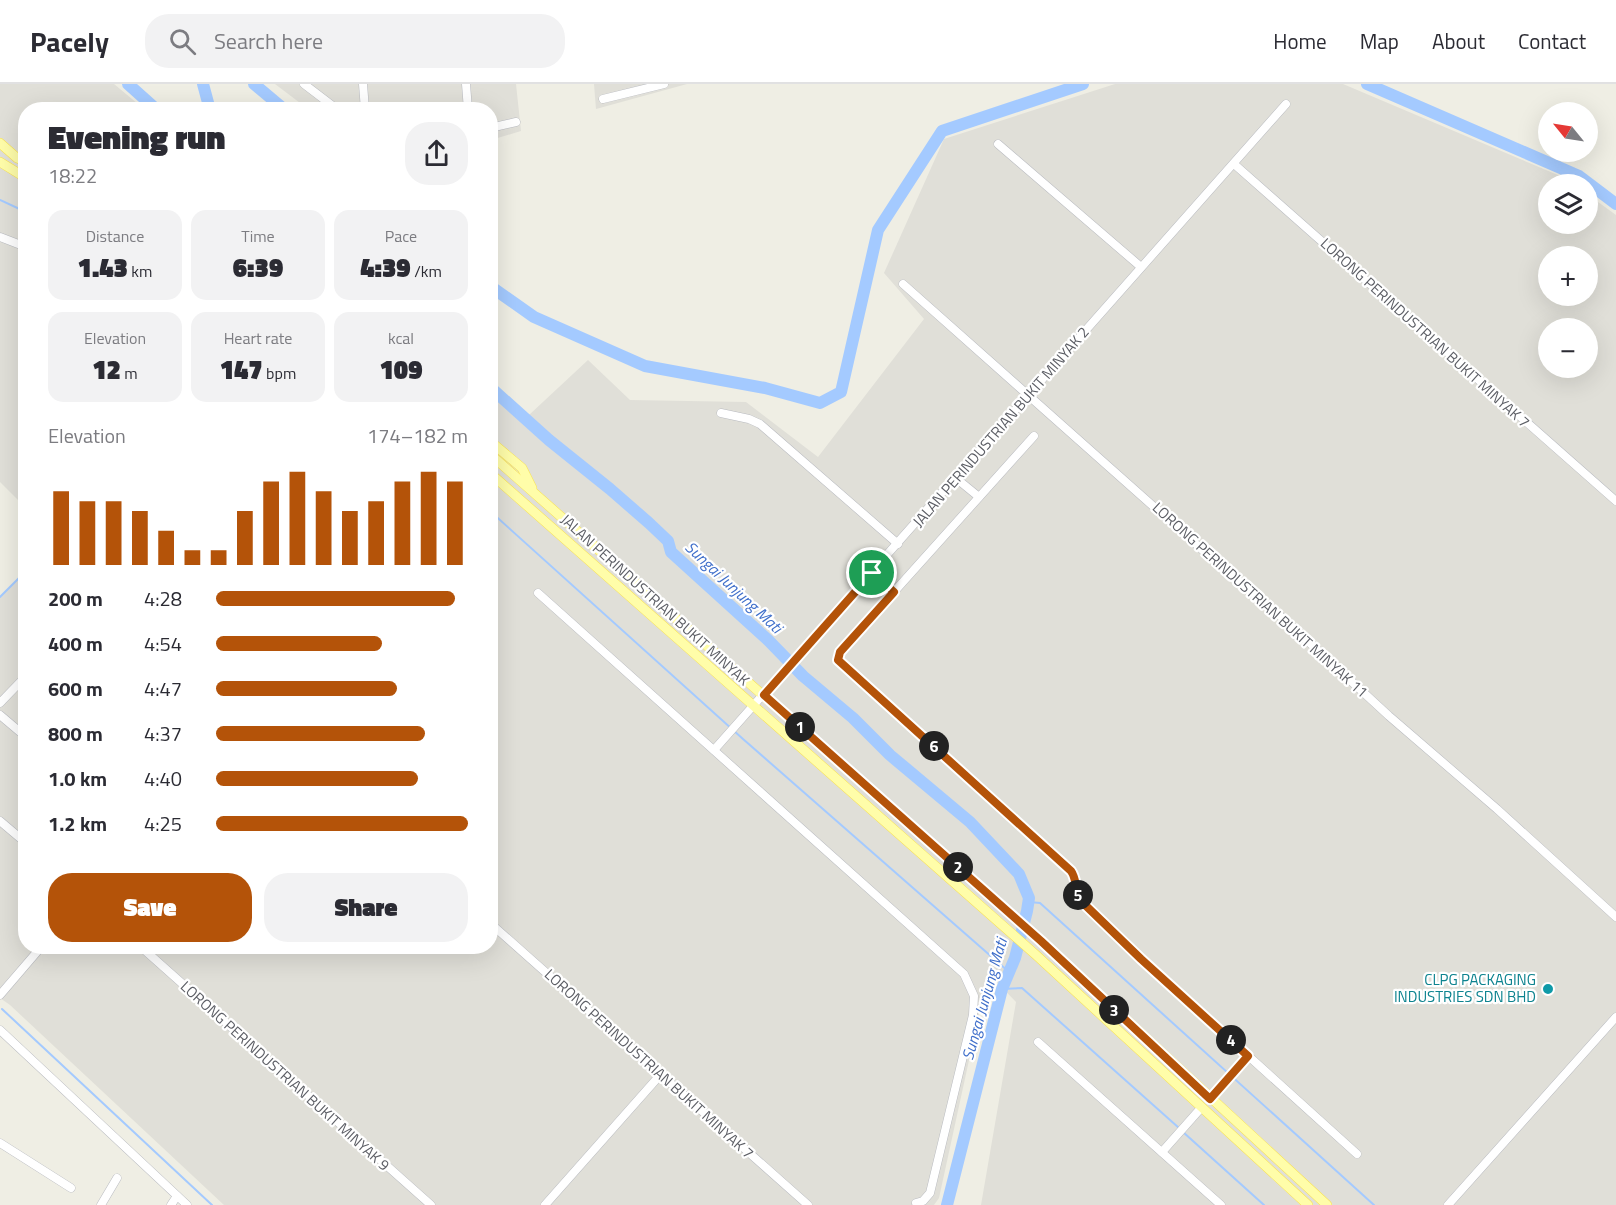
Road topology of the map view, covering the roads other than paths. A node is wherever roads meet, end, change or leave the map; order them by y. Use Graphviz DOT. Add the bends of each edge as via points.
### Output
graph roads {
  1 [pos="304,84"];
  2 [pos="363,84"];
  3 [pos="466,84"];
  4 [pos="664,84"];
  5 [pos="635,88"];
  6 [pos="603,99"];
  7 [pos="328,102"];
  8 [pos="364,102"];
  9 [pos="467,102"];
  10 [pos="1286,104"];
  11 [pos="516,122"];
  12 [pos="498,126"];
  13 [pos="0,143"];
  14 [pos="998,144"];
  15 [pos="18,158"];
  16 [pos="0,162"];
  17 [pos="1234,164"];
  18 [pos="18,173"];
  19 [pos="0,237"];
  20 [pos="18,244"];
  21 [pos="1141,267"];
  22 [pos="903,284"];
  23 [pos="1029,395"];
  24 [pos="721,413"];
  25 [pos="1034,436"];
  26 [pos="498,448"];
  27 [pos="498,461"];
  28 [pos="957,479"];
  29 [pos="498,480"];
  30 [pos="535,493"];
  31 [pos="979,498"];
  32 [pos="1616,501"];
  33 [pos="898,544"];
  34 [pos="872,573"];
  35 [pos="538,592"];
  36 [pos="894,592"];
  37 [pos="18,684"];
  38 [pos="764,695"];
  39 [pos="0,703"];
  40 [pos="754,706"];
  41 [pos="0,715"];
  42 [pos="18,730"];
  43 [pos="714,750"];
  44 [pos="0,820"];
  45 [pos="18,836"];
  46 [pos="1616,917"];
  47 [pos="498,930"];
  48 [pos="35,954"];
  49 [pos="149,954"];
  50 [pos="0,994"];
  51 [pos="1616,1017"];
  52 [pos="0,1030"];
  53 [pos="1038,1042"];
  54 [pos="1248,1056"];
  55 [pos="661,1074"];
  56 [pos="1210,1099"];
  57 [pos="1201,1108"];
  58 [pos="0,1143"];
  59 [pos="1162,1152"];
  60 [pos="1357,1154"];
  61 [pos="117,1178"];
  62 [pos="71,1188"];
  63 [pos="177,1196"];
  64 [pos="916,1203"];
  65 [pos="100,1205"];
  66 [pos="171,1205"];
  67 [pos="187,1205"];
  68 [pos="430,1205"];
  69 [pos="545,1205"];
  70 [pos="808,1205"];
  71 [pos="1221,1205"];
  72 [pos="1308,1205"];
  73 [pos="1327,1205"];
  74 [pos="1448,1205"];
  1 -- 7 [label="street"];
  2 -- 8 [label="street"];
  3 -- 9 [label="street"];
  4 -- 5 [label="street"];
  5 -- 6 [label="street"];
  10 -- 17 [label="street, JALAN PERINDUSTRIAN BUKIT MINYAK 2"];
  11 -- 12 [label="street"];
  13 -- 15 [label="main road"];
  14 -- 21 [label="street"];
  16 -- 18 [label="main road"];
  17 -- 21 [label="street, JALAN PERINDUSTRIAN BUKIT MINYAK 2"];
  17 -- 32 [label="street, LORONG PERINDUSTRIAN BUKIT MINYAK 7"];
  19 -- 20 [label="street"];
  21 -- 23 [label="street, JALAN PERINDUSTRIAN BUKIT MINYAK 2"];
  22 -- 23 [label="street, LORONG PERINDUSTRIAN BUKIT MINYAK 11"];
  23 -- 28 [label="street, JALAN PERINDUSTRIAN BUKIT MINYAK 2"];
  23 -- 46 [label="street, LORONG PERINDUSTRIAN BUKIT MINYAK 11"];
  24 -- 33 [label="street" via="760,424"];
  25 -- 31 [label="street"];
  26 -- 30 [label="main road" via="522,468"];
  27 -- 30 [label="main road, JALAN PERINDUSTRIAN BUKIT MINYAK"];
  28 -- 31 [label="street"];
  28 -- 33 [label="street, JALAN PERINDUSTRIAN BUKIT MINYAK 2"];
  29 -- 40 [label="main road, JALAN PERINDUSTRIAN BUKIT MINYAK"];
  30 -- 38 [label="main road, JALAN PERINDUSTRIAN BUKIT MINYAK"];
  31 -- 36 [label="street"];
  33 -- 34 [label="street, JALAN PERINDUSTRIAN BUKIT MINYAK 2"];
  34 -- 36 [label="street"];
  34 -- 38 [label="street, JALAN PERINDUSTRIAN BUKIT MINYAK 2"];
  35 -- 43 [label="street"];
  36 -- 54 [label="street" via="839,656 1074,875 1081,901"];
  37 -- 39 [label="street"];
  38 -- 40 [label="street, JALAN PERINDUSTRIAN BUKIT MINYAK 2"];
  38 -- 56 [label="main road, JALAN PERINDUSTRIAN BUKIT MINYAK" via="1041,941"];
  40 -- 43 [label="street, JALAN PERINDUSTRIAN BUKIT MINYAK 2"];
  40 -- 57 [label="main road, JALAN PERINDUSTRIAN BUKIT MINYAK" via="1036,955"];
  41 -- 42 [label="street"];
  43 -- 64 [label="street" via="964,974 974,996 973,1015 930,1193"];
  44 -- 45 [label="street"];
  47 -- 55 [label="street, LORONG PERINDUSTRIAN BUKIT MINYAK 7"];
  48 -- 50 [label="street"];
  49 -- 68 [label="street, LORONG PERINDUSTRIAN BUKIT MINYAK 9"];
  51 -- 74 [label="street"];
  52 -- 63 [label="street"];
  53 -- 59 [label="street"];
  54 -- 56 [label="street"];
  54 -- 60 [label="street"];
  55 -- 69 [label="street"];
  55 -- 70 [label="street, LORONG PERINDUSTRIAN BUKIT MINYAK 7"];
  56 -- 73 [label="main road, JALAN PERINDUSTRIAN BUKIT MINYAK"];
  57 -- 59 [label="street"];
  57 -- 72 [label="main road, JALAN PERINDUSTRIAN BUKIT MINYAK"];
  58 -- 62 [label="street"];
  59 -- 71 [label="street"];
  61 -- 65 [label="street"];
  63 -- 66 [label="street"];
  63 -- 67 [label="street"];
}
